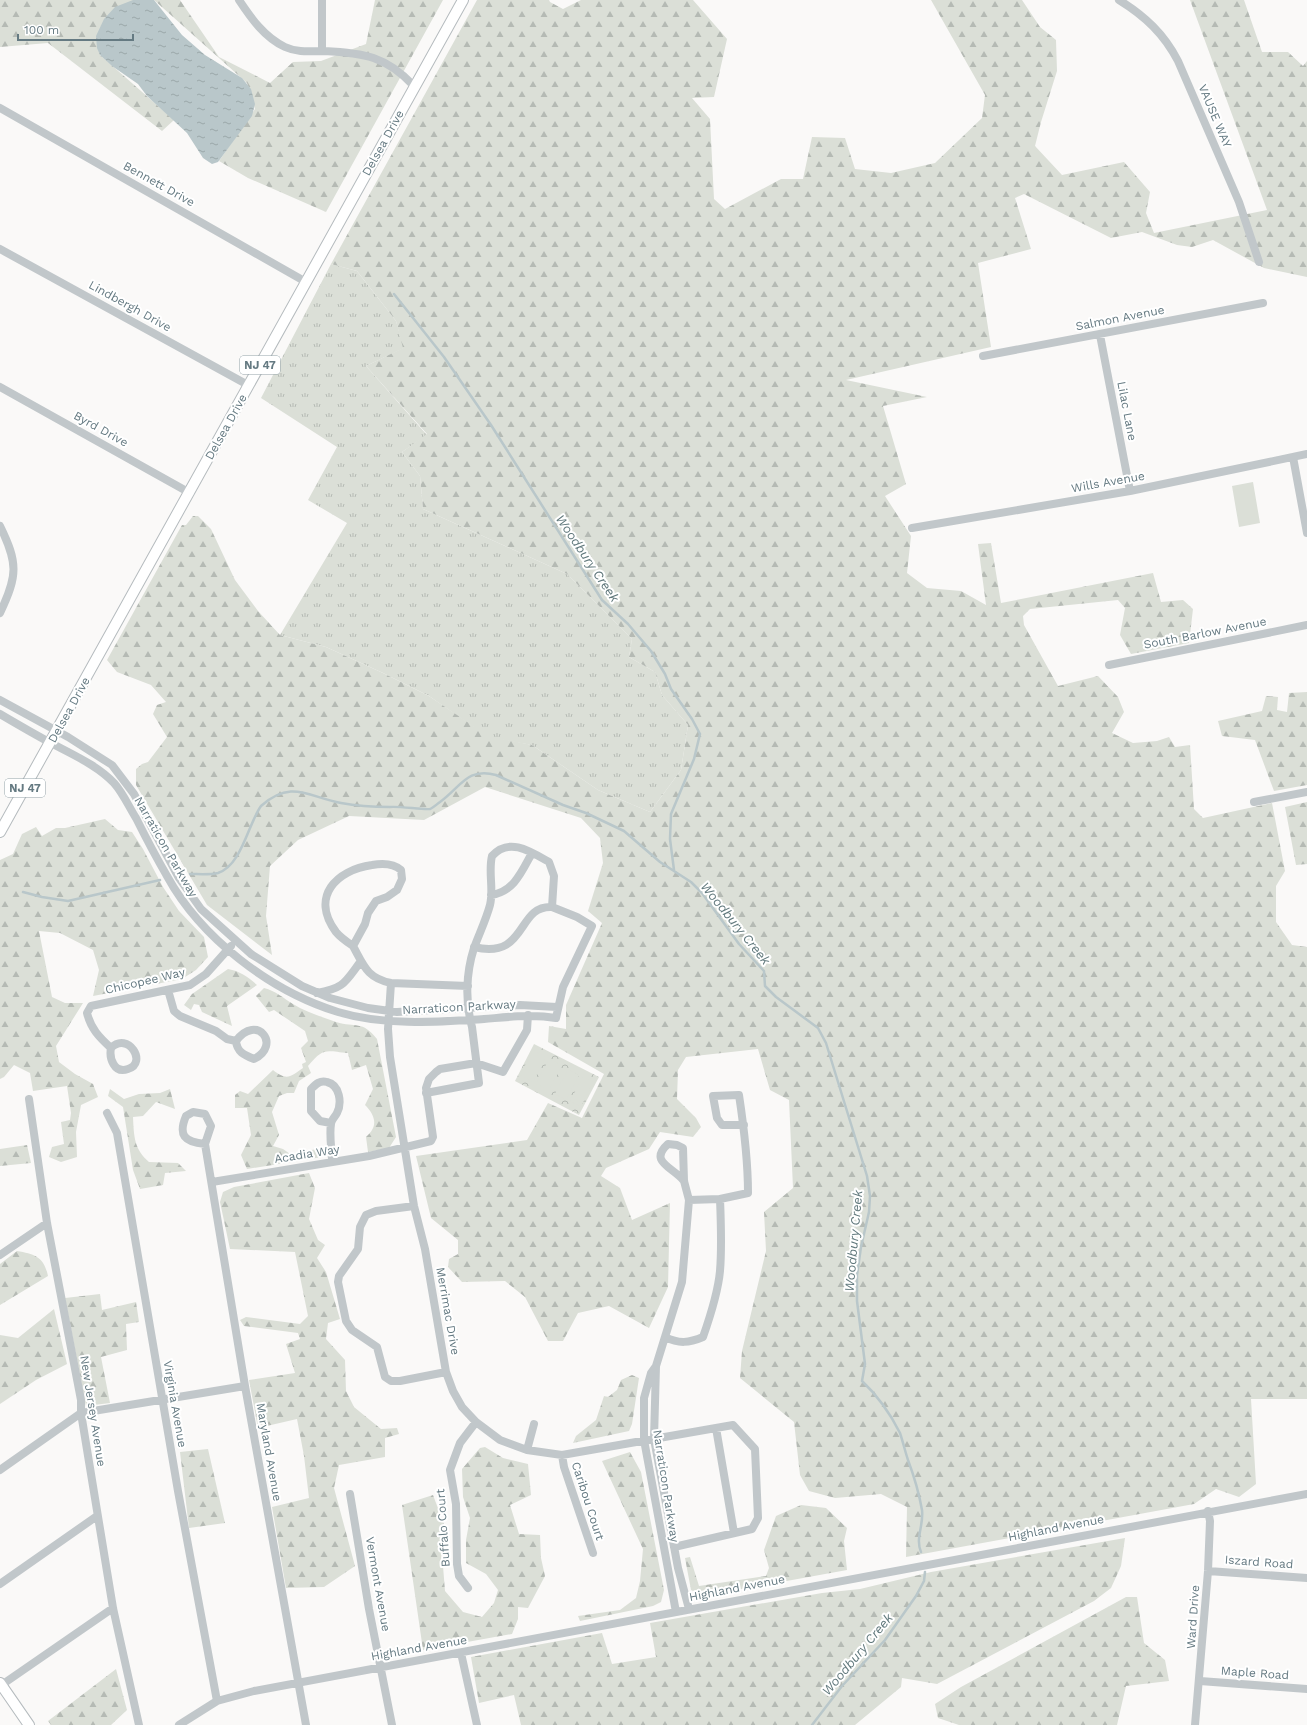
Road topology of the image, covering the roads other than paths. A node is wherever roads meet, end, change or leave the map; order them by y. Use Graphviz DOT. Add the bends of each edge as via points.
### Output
graph roads {
  1 [pos="239,0"];
  2 [pos="322,0"];
  3 [pos="463,0"];
  4 [pos="1123,1"];
  5 [pos="322,51"];
  6 [pos="414,86"];
  7 [pos="0,108"];
  8 [pos="0,248"];
  9 [pos="1259,262"];
  10 [pos="306,282"];
  11 [pos="1263,303"];
  12 [pos="1100,335"];
  13 [pos="983,356"];
  14 [pos="248,385"];
  15 [pos="0,387"];
  16 [pos="1307,454"];
  17 [pos="1293,457"];
  18 [pos="1130,491"];
  19 [pos="190,493"];
  20 [pos="0,526"];
  21 [pos="912,528"];
  22 [pos="1307,533"];
  23 [pos="0,613"];
  24 [pos="1307,625"];
  25 [pos="1109,665"];
  26 [pos="0,700"];
  27 [pos="0,714"];
  28 [pos="57,731"];
  29 [pos="50,743"];
  30 [pos="1307,792"];
  31 [pos="1254,802"];
  32 [pos="0,832"];
  33 [pos="532,853"];
  34 [pos="491,895"];
  35 [pos="552,907"];
  36 [pos="235,941"];
  37 [pos="353,946"];
  38 [pos="474,947"];
  39 [pos="228,949"];
  40 [pos="361,961"];
  41 [pos="391,983"];
  42 [pos="468,986"];
  43 [pos="168,990"];
  44 [pos="317,993"];
  45 [pos="558,1007"];
  46 [pos="468,1009"];
  47 [pos="390,1011"];
  48 [pos="528,1015"];
  49 [pos="469,1019"];
  50 [pos="389,1022"];
  51 [pos="236,1041"];
  52 [pos="111,1048"];
  53 [pos="476,1062"];
  54 [pos="426,1093"];
  55 [pos="29,1099"];
  56 [pos="107,1113"];
  57 [pos="331,1123"];
  58 [pos="744,1125"];
  59 [pos="205,1144"];
  60 [pos="405,1148"];
  61 [pos="332,1162"];
  62 [pos="684,1181"];
  63 [pos="212,1182"];
  64 [pos="720,1199"];
  65 [pos="689,1200"];
  66 [pos="414,1206"];
  67 [pos="48,1224"];
  68 [pos="0,1255"];
  69 [pos="665,1337"];
  70 [pos="656,1366"];
  71 [pos="446,1372"];
  72 [pos="245,1386"];
  73 [pos="162,1401"];
  74 [pos="81,1413"];
  75 [pos="476,1422"];
  76 [pos="534,1424"];
  77 [pos="716,1428"];
  78 [pos="654,1439"];
  79 [pos="644,1440"];
  80 [pos="527,1450"];
  81 [pos="562,1455"];
  82 [pos="0,1470"];
  83 [pos="350,1494"];
  84 [pos="1307,1494"];
  85 [pos="1208,1511"];
  86 [pos="98,1516"];
  87 [pos="734,1533"];
  88 [pos="674,1547"];
  89 [pos="593,1553"];
  90 [pos="1208,1571"];
  91 [pos="1307,1578"];
  92 [pos="0,1584"];
  93 [pos="468,1588"];
  94 [pos="113,1608"];
  95 [pos="689,1609"];
  96 [pos="676,1612"];
  97 [pos="462,1653"];
  98 [pos="380,1666"];
  99 [pos="1200,1681"];
  100 [pos="298,1682"];
  101 [pos="0,1685"];
  102 [pos="1307,1689"];
  103 [pos="217,1701"];
  104 [pos="29,1725"];
  105 [pos="139,1725"];
  106 [pos="179,1725"];
  107 [pos="306,1725"];
  108 [pos="392,1725"];
  109 [pos="477,1725"];
  110 [pos="1195,1725"];
  1 -- 5 [label="street" via="262,31 278,44 297,51"];
  2 -- 5 [label="street"];
  3 -- 6 [label="main road, Delsea Drive / NJ 47"];
  4 -- 9 [label="street, VAUSE WAY" via="1154,26 1178,61 1239,202"];
  5 -- 6 [label="street" via="367,54 400,71"];
  6 -- 10 [label="main road, Delsea Drive / NJ 47"];
  7 -- 10 [label="street, Bennett Drive"];
  8 -- 14 [label="street, Lindbergh Drive"];
  10 -- 14 [label="main road, Delsea Drive / NJ 47"];
  11 -- 12 [label="street, Salmon Avenue"];
  12 -- 13 [label="street, Salmon Avenue"];
  12 -- 18 [label="street, Lilac Lane"];
  14 -- 19 [label="main road, Delsea Drive / NJ 47"];
  15 -- 19 [label="street, Byrd Drive"];
  16 -- 17 [label="street, Wills Avenue"];
  17 -- 18 [label="street, Wills Avenue"];
  17 -- 22 [label="street"];
  18 -- 21 [label="street, Wills Avenue"];
  19 -- 28 [label="main road, Delsea Drive / NJ 47"];
  20 -- 23 [label="street" via="11,549 15,567 13,581"];
  24 -- 25 [label="street, South Barlow Avenue"];
  26 -- 28 [label="street, Narraticon Parkway"];
  27 -- 29 [label="street, Narraticon Parkway"];
  28 -- 29 [label="main road, Delsea Drive / NJ 47"];
  28 -- 36 [label="street, Narraticon Parkway" via="103,758 119,773 134,794 192,898"];
  29 -- 32 [label="main road, Delsea Drive / NJ 47"];
  29 -- 39 [label="street, Narraticon Parkway" via="94,766 115,784 186,907"];
  30 -- 31 [label="street"];
  33 -- 34 [label="street" via="512,887"];
  33 -- 34 [label="street" via="509,846 499,848 490,862"];
  33 -- 35 [label="street" via="549,862 552,868"];
  34 -- 38 [label="street" via="490,905"];
  35 -- 38 [label="street" via="543,907 534,913 507,945 492,950"];
  35 -- 45 [label="street" via="592,926 563,987"];
  36 -- 39 [label="street, Chicopee Way"];
  36 -- 44 [label="street, Narraticon Parkway" via="271,968"];
  37 -- 37 [label="street" via="376,901 397,890 402,879 401,870 396,865 378,864 351,869 337,880 327,893 325,902 328,916 336,932"];
  37 -- 40 [label="street"];
  38 -- 42 [label="street"];
  39 -- 43 [label="street, Chicopee Way" via="206,974 190,985"];
  39 -- 50 [label="street, Narraticon Parkway" via="270,980 314,1004 338,1012"];
  40 -- 41 [label="street" via="366,971 378,980"];
  40 -- 44 [label="street" via="335,990"];
  41 -- 42 [label="street"];
  41 -- 47 [label="street, Merrimac Drive"];
  42 -- 46 [label="street"];
  43 -- 51 [label="street" via="174,1011 180,1016"];
  43 -- 52 [label="street, Chicopee Way" via="91,1006 87,1013 90,1024"];
  44 -- 47 [label="street, Narraticon Parkway"];
  45 -- 46 [label="street, Narraticon Parkway" via="520,1005"];
  45 -- 48 [label="street, Narraticon Parkway" via="556,1018"];
  46 -- 47 [label="street, Narraticon Parkway"];
  46 -- 49 [label="street"];
  47 -- 50 [label="street, Merrimac Drive"];
  48 -- 49 [label="street, Narraticon Parkway"];
  48 -- 53 [label="street" via="527,1030 503,1072"];
  49 -- 50 [label="street, Narraticon Parkway"];
  49 -- 53 [label="street"];
  50 -- 60 [label="street, Merrimac Drive" via="390,1057"];
  53 -- 54 [label="street" via="440,1069 429,1079"];
  53 -- 54 [label="street" via="479,1083"];
  54 -- 60 [label="street, Acadia Way" via="432,1139 427,1143"];
  55 -- 67 [label="street, New Jersey Avenue"];
  56 -- 73 [label="street, Virginia Avenue" via="117,1133"];
  57 -- 57 [label="street" via="340,1105 336,1088 332,1083 324,1081 311,1089 311,1111 320,1121"];
  57 -- 61 [label="street"];
  58 -- 58 [label="street" via="739,1095 713,1096 717,1118 722,1125"];
  58 -- 64 [label="street" via="748,1157 748,1193"];
  59 -- 63 [label="street, Maryland Avenue"];
  60 -- 61 [label="street, Acadia Way"];
  60 -- 66 [label="street, Merrimac Drive"];
  61 -- 63 [label="street, Acadia Way"];
  62 -- 65 [label="street, Narraticon Parkway"];
  63 -- 72 [label="street, Maryland Avenue"];
  64 -- 65 [label="street"];
  64 -- 69 [label="street" via="720,1272 703,1337 689,1343"];
  65 -- 69 [label="street, Narraticon Parkway" via="682,1282"];
  66 -- 71 [label="street, Merrimac Drive" via="425,1249"];
  66 -- 71 [label="street" via="376,1210 366,1215 360,1227 358,1249 341,1270 338,1282 346,1321 352,1330 377,1347 385,1377 391,1381 400,1381"];
  67 -- 68 [label="street"];
  67 -- 74 [label="street, New Jersey Avenue" via="81,1400"];
  69 -- 70 [label="street, Narraticon Parkway"];
  70 -- 78 [label="street, Narraticon Parkway"];
  70 -- 79 [label="street, Narraticon Parkway" via="650,1373 644,1398"];
  71 -- 75 [label="street, Merrimac Drive" via="462,1407"];
  72 -- 73 [label="street"];
  72 -- 100 [label="street, Maryland Avenue"];
  73 -- 74 [label="street"];
  73 -- 103 [label="street, Virginia Avenue"];
  74 -- 82 [label="street"];
  74 -- 86 [label="street, New Jersey Avenue"];
  75 -- 80 [label="street, Merrimac Drive" via="500,1440"];
  75 -- 93 [label="street, Buffalo Court" via="460,1442 450,1470 456,1504 457,1564 459,1576"];
  76 -- 80 [label="street"];
  77 -- 78 [label="street, Merrimac Drive"];
  77 -- 87 [label="street"];
  77 -- 87 [label="street, Merrimac Drive" via="733,1425 755,1449 758,1518 752,1529"];
  78 -- 79 [label="street, Merrimac Drive"];
  78 -- 88 [label="street, Narraticon Parkway"];
  79 -- 81 [label="street, Merrimac Drive"];
  79 -- 96 [label="street, Narraticon Parkway"];
  80 -- 81 [label="street, Merrimac Drive"];
  81 -- 89 [label="street, Caribou Court"];
  83 -- 98 [label="street, Vermont Avenue"];
  84 -- 85 [label="street, Highland Avenue"];
  85 -- 90 [label="street, Ward Drive"];
  85 -- 95 [label="street, Highland Avenue"];
  86 -- 92 [label="street"];
  86 -- 94 [label="street, New Jersey Avenue"];
  87 -- 88 [label="street"];
  88 -- 95 [label="street, Narraticon Parkway"];
  90 -- 91 [label="street, Iszard Road"];
  90 -- 99 [label="street, Ward Drive"];
  94 -- 101 [label="street"];
  94 -- 105 [label="street, New Jersey Avenue"];
  95 -- 96 [label="street, Highland Avenue"];
  96 -- 97 [label="street, Highland Avenue"];
  97 -- 98 [label="street, Highland Avenue"];
  97 -- 109 [label="street"];
  98 -- 100 [label="street, Highland Avenue"];
  98 -- 108 [label="street, Vermont Avenue"];
  99 -- 102 [label="street, Maple Road"];
  99 -- 110 [label="street, Ward Drive"];
  100 -- 103 [label="street, Highland Avenue"];
  100 -- 107 [label="street, Maryland Avenue"];
  101 -- 104 [label="main road"];
  103 -- 106 [label="street, Highland Avenue"];
}
